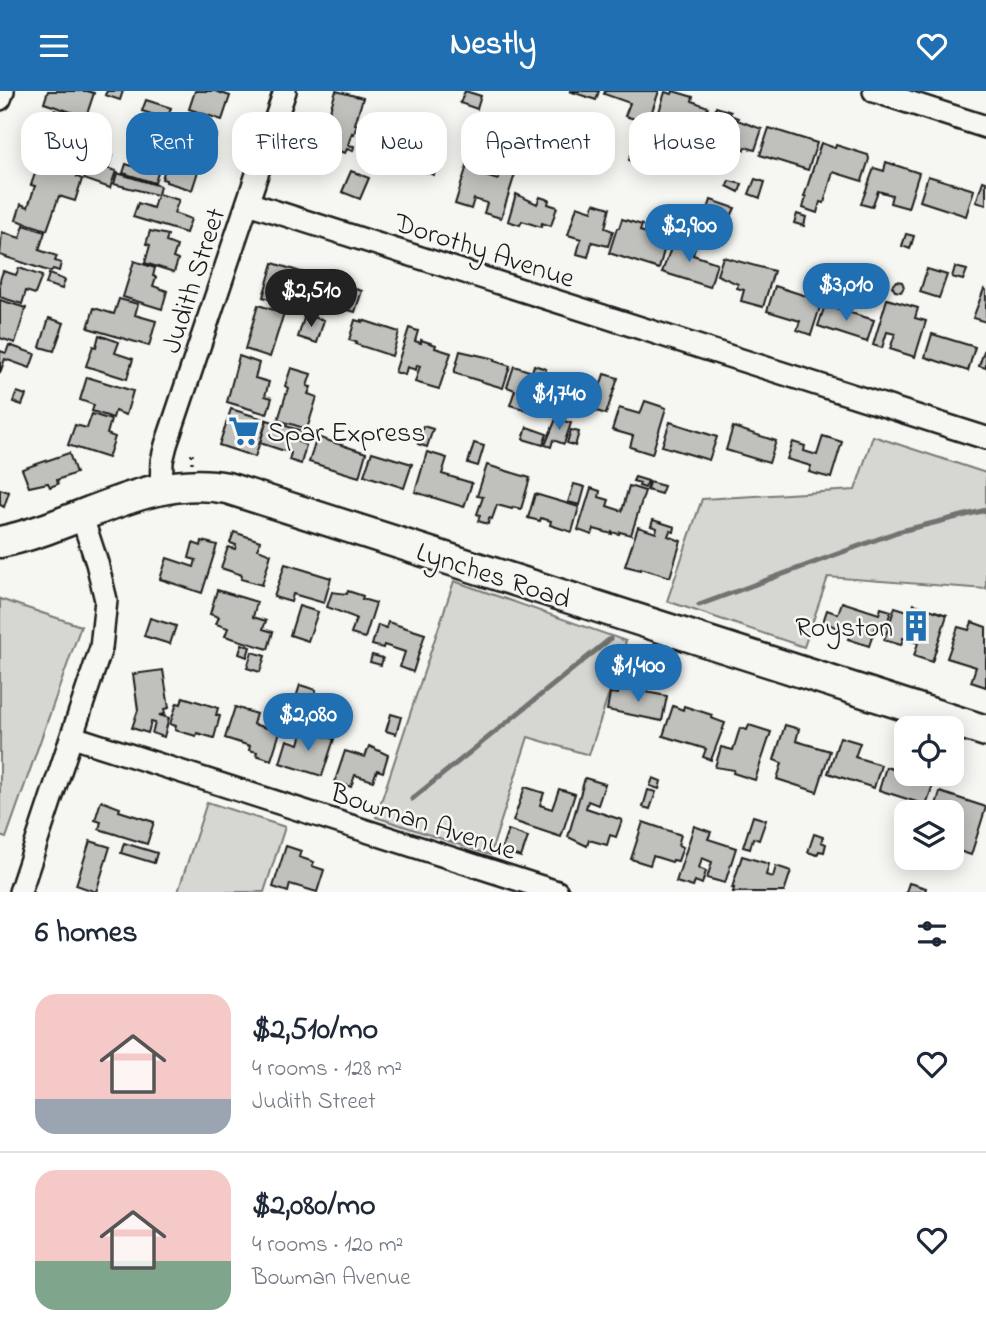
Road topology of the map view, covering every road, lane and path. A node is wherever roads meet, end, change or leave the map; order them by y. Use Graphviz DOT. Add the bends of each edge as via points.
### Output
graph roads {
  1 [pos="3,91"];
  2 [pos="285,91"];
  3 [pos="874,91"];
  4 [pos="0,99"];
  5 [pos="986,127"];
  6 [pos="247,203"];
  7 [pos="986,438"];
  8 [pos="162,488"];
  9 [pos="82,517"];
  10 [pos="0,542"];
  11 [pos="986,731"];
  12 [pos="73,737"];
  13 [pos="20,892"];
  14 [pos="557,892"];
  1 -- 4 [label="street"];
  2 -- 6 [label="street, Judith Street"];
  3 -- 5 [label="street"];
  6 -- 7 [label="street, Dorothy Avenue"];
  6 -- 8 [label="street, Judith Street" via="166,445"];
  8 -- 9 [label="street, Lynches Road"];
  8 -- 11 [label="street, Lynches Road" via="193,484 227,488"];
  9 -- 10 [label="street, Lynches Road"];
  9 -- 12 [label="street" via="106,600 101,648"];
  12 -- 13 [label="street"];
  12 -- 14 [label="street, Bowman Avenue"];
}
